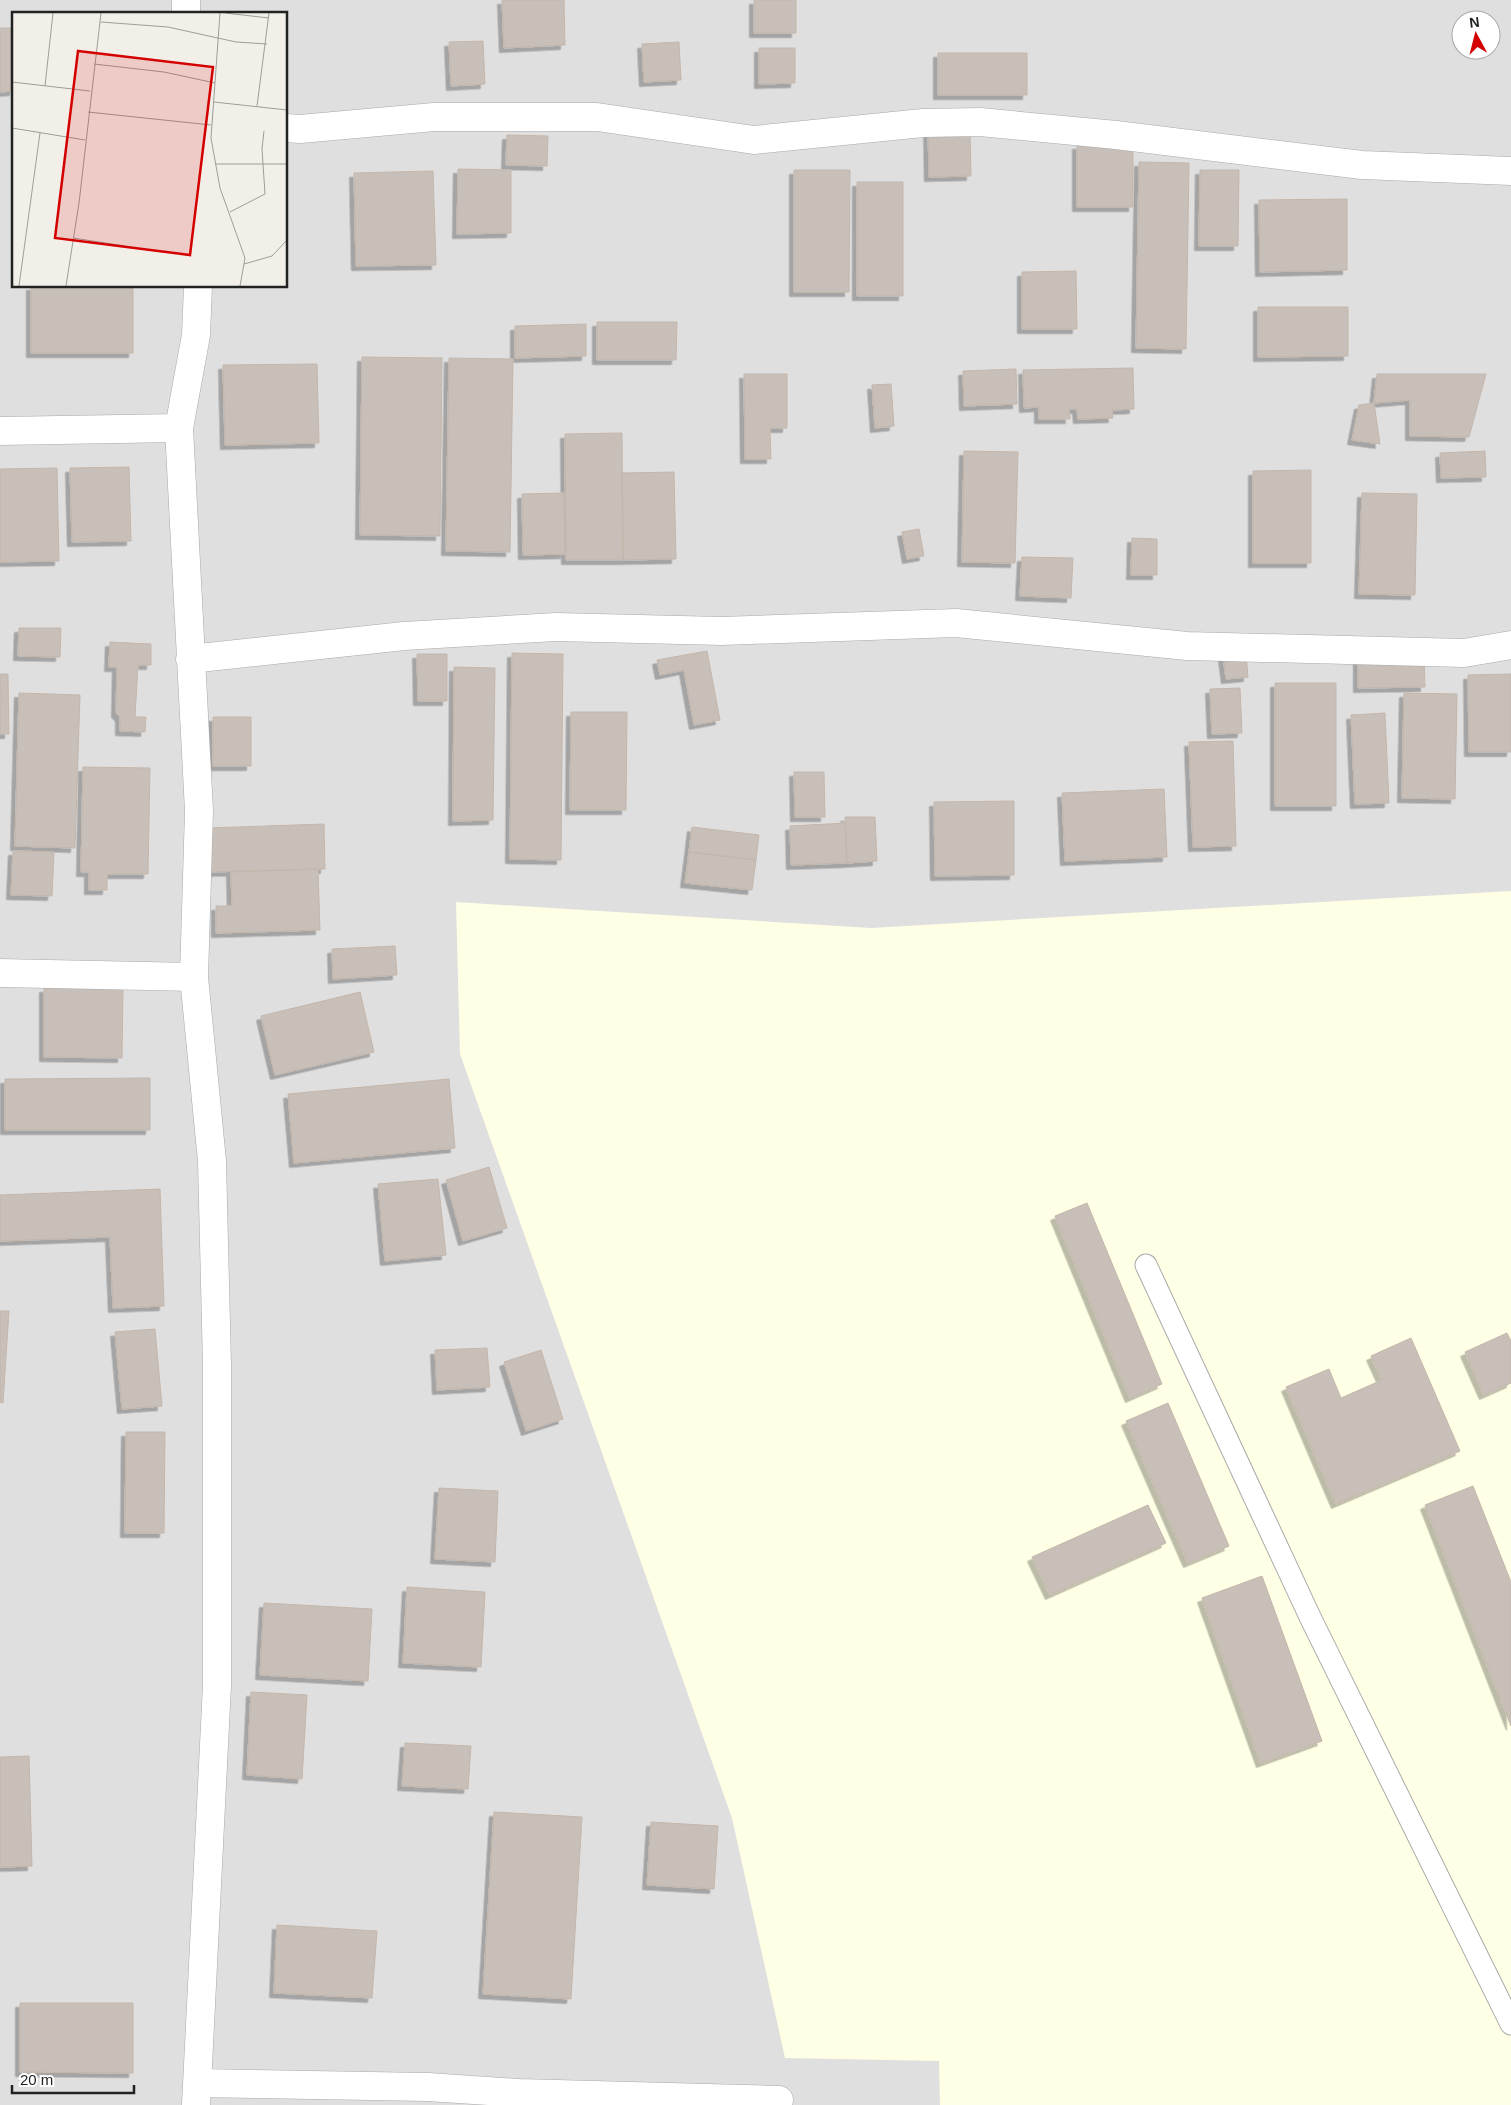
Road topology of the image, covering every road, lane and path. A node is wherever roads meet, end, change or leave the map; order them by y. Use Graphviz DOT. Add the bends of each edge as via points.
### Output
graph roads {
  1 [pos="288,128"];
  2 [pos="1511,171"];
  3 [pos="198,288"];
  4 [pos="179,428"];
  5 [pos="0,431"];
  6 [pos="1511,645"];
  7 [pos="190,659"];
  8 [pos="0,973"];
  9 [pos="194,977"];
  10 [pos="1146,1265"];
  11 [pos="1511,2024"];
  12 [pos="197,2094"];
  13 [pos="779,2100"];
  1 -- 2 [label="street" via="434,117 597,117 754,140 923,123 980,122 1362,165"];
  3 -- 4 [label="street" via="196,335"];
  4 -- 5 [label="street"];
  4 -- 7 [label="street"];
  6 -- 7 [label="street" via="1464,653 1187,646 956,623 722,631 556,627 404,636"];
  7 -- 9 [label="street" via="199,811"];
  8 -- 9 [label="street"];
  9 -- 12 [label="street" via="212,1161 217,1366 217,1685"];
  10 -- 11 [label="lane" via="1312,1619"];
  12 -- 13 [label="street" via="428,2087 519,2093"];
}
